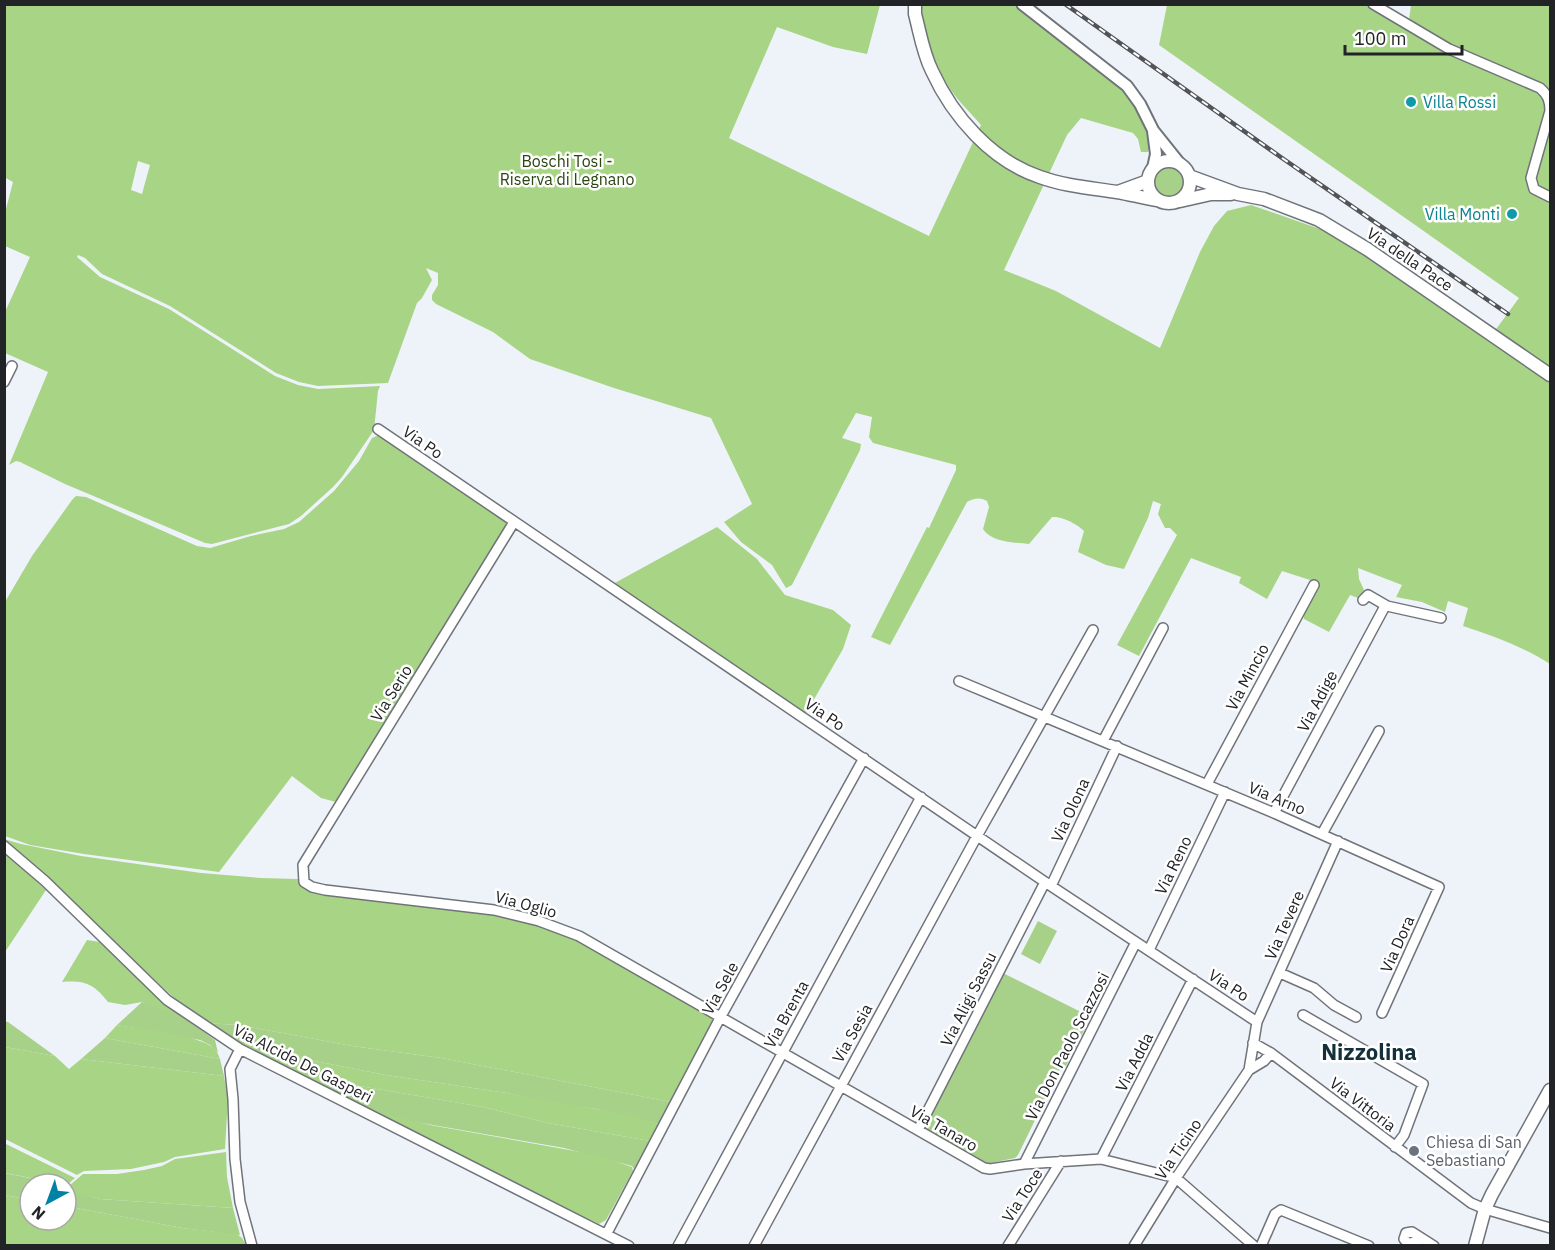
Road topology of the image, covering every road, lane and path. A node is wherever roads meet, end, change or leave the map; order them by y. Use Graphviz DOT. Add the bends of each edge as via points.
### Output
graph roads {
  1 [pos="915,4"];
  2 [pos="1022,4"];
  3 [pos="1373,4"];
  4 [pos="1152,130"];
  5 [pos="1181,165"];
  6 [pos="1153,168"];
  7 [pos="1189,176"];
  8 [pos="1148,181"];
  9 [pos="1118,192"];
  10 [pos="1238,194"];
  11 [pos="1551,197"];
  12 [pos="1157,200"];
  13 [pos="1179,202"];
  14 [pos="12,366"];
  15 [pos="1551,375"];
  16 [pos="4,382"];
  17 [pos="378,429"];
  18 [pos="514,522"];
  19 [pos="1314,585"];
  20 [pos="1363,600"];
  21 [pos="1387,606"];
  22 [pos="1441,618"];
  23 [pos="1163,628"];
  24 [pos="1093,630"];
  25 [pos="959,681"];
  26 [pos="1045,716"];
  27 [pos="1379,731"];
  28 [pos="1103,741"];
  29 [pos="1117,747"];
  30 [pos="864,758"];
  31 [pos="1207,784"];
  32 [pos="1225,792"];
  33 [pos="921,797"];
  34 [pos="1274,813"];
  35 [pos="1322,834"];
  36 [pos="977,836"];
  37 [pos="1338,841"];
  38 [pos="4,846"];
  39 [pos="304,882"];
  40 [pos="1048,884"];
  41 [pos="1439,887"];
  42 [pos="1136,942"];
  43 [pos="1149,950"];
  44 [pos="1280,973"];
  45 [pos="1193,979"];
  46 [pos="1382,1013"];
  47 [pos="1302,1015"];
  48 [pos="1356,1017"];
  49 [pos="720,1018"];
  50 [pos="1257,1022"];
  51 [pos="1253,1042"];
  52 [pos="240,1049"];
  53 [pos="781,1053"];
  54 [pos="1251,1053"];
  55 [pos="1271,1053"];
  56 [pos="1264,1061"];
  57 [pos="1249,1070"];
  58 [pos="840,1086"];
  59 [pos="1551,1090"];
  60 [pos="918,1130"];
  61 [pos="1395,1146"];
  62 [pos="1101,1159"];
  63 [pos="1061,1161"];
  64 [pos="1024,1164"];
  65 [pos="1176,1178"];
  66 [pos="1485,1209"];
  67 [pos="1551,1228"];
  68 [pos="607,1233"];
  69 [pos="1422,1239"];
  70 [pos="252,1245"];
  71 [pos="629,1245"];
  72 [pos="678,1245"];
  73 [pos="754,1245"];
  74 [pos="1008,1245"];
  75 [pos="1134,1245"];
  76 [pos="1254,1245"];
  77 [pos="1261,1245"];
  78 [pos="1370,1245"];
  79 [pos="1434,1245"];
  80 [pos="1476,1245"];
  1 -- 9 [label="main road" via="931,70 942,92 974,134 1017,167 1038,177"];
  2 -- 4 [label="street" via="1127,86"];
  3 -- 11 [label="street" via="1449,49 1545,93 1550,111 1531,178 1534,189"];
  4 -- 5 [label="street"];
  4 -- 6 [label="street" via="1156,154"];
  5 -- 6 [label="main road" via="1170,161"];
  5 -- 7 [label="main road"];
  6 -- 8 [label="main road"];
  7 -- 10 [label="main road, Via della Pace"];
  7 -- 13 [label="main road" via="1188,194"];
  8 -- 9 [label="main road"];
  8 -- 12 [label="main road"];
  9 -- 12 [label="main road"];
  10 -- 13 [label="main road, Via della Pace" via="1211,194"];
  10 -- 15 [label="main road, Via della Pace" via="1264,199 1337,230"];
  12 -- 13 [label="main road"];
  14 -- 16 [label="street"];
  17 -- 18 [label="street, Via Po"];
  18 -- 30 [label="street, Via Po"];
  18 -- 39 [label="street, Via Serio" via="303,866"];
  19 -- 31 [label="street, Via Mincio"];
  20 -- 21 [label="street" via="1368,595"];
  21 -- 22 [label="street"];
  21 -- 34 [label="street, Via Adige"];
  23 -- 28 [label="street"];
  24 -- 26 [label="street, Via Sesia"];
  25 -- 26 [label="street, Via Arno"];
  26 -- 28 [label="street, Via Arno"];
  26 -- 36 [label="street, Via Sesia"];
  27 -- 35 [label="street"];
  28 -- 29 [label="street, Via Arno"];
  29 -- 31 [label="street, Via Arno"];
  29 -- 40 [label="street, Via Olona"];
  30 -- 33 [label="street, Via Po"];
  30 -- 49 [label="street, Via Sele"];
  31 -- 32 [label="street, Via Arno"];
  32 -- 34 [label="street, Via Arno"];
  32 -- 43 [label="street, Via Reno"];
  33 -- 36 [label="street, Via Po"];
  33 -- 53 [label="street, Via Brenta"];
  34 -- 35 [label="street, Via Arno"];
  35 -- 37 [label="street, Via Arno"];
  36 -- 40 [label="street, Via Po"];
  36 -- 58 [label="street, Via Sesia"];
  37 -- 41 [label="street, Via Arno"];
  37 -- 44 [label="street, Via Tevere"];
  38 -- 52 [label="street, Via Alcide De Gasperi" via="167,1000"];
  39 -- 49 [label="street, Via Oglio" via="325,890 484,908 539,921 579,936"];
  40 -- 42 [label="street, Via Po"];
  40 -- 60 [label="street, Via Aligi Sassu"];
  41 -- 46 [label="street, Via Dora"];
  42 -- 43 [label="street, Via Po"];
  42 -- 64 [label="street, Via Don Paolo Scazzosi"];
  43 -- 45 [label="street, Via Po"];
  44 -- 48 [label="street" via="1314,988"];
  44 -- 50 [label="street, Via Tevere"];
  45 -- 50 [label="street, Via Po"];
  45 -- 62 [label="street, Via Adda"];
  47 -- 61 [label="street" via="1423,1084 1404,1135"];
  49 -- 53 [label="street, Via Tanaro"];
  49 -- 68 [label="street, Via Sele"];
  50 -- 51 [label="street, Via Tevere"];
  51 -- 54 [label="street, Via Tevere"];
  51 -- 55 [label="street, Via Vittoria"];
  52 -- 68 [label="street, Via Alcide De Gasperi"];
  52 -- 70 [label="street" via="230,1069 235,1159 240,1202"];
  53 -- 58 [label="street, Via Tanaro"];
  53 -- 72 [label="street, Via Brenta"];
  54 -- 56 [label="street" via="1256,1061"];
  54 -- 57 [label="street, Via Tevere"];
  55 -- 56 [label="street"];
  55 -- 61 [label="street, Via Vittoria"];
  56 -- 57 [label="street"];
  57 -- 65 [label="street, Via Ticino"];
  58 -- 60 [label="street, Via Tanaro"];
  58 -- 73 [label="street, Via Sesia"];
  59 -- 66 [label="main road"];
  60 -- 64 [label="street, Via Tanaro" via="986,1169"];
  61 -- 66 [label="street, Via Vittoria" via="1471,1203"];
  62 -- 63 [label="street, Via Tanaro"];
  62 -- 65 [label="street, Via Tanaro"];
  63 -- 64 [label="street, Via Tanaro"];
  63 -- 74 [label="street, Via Toce"];
  65 -- 75 [label="street, Via Ticino"];
  65 -- 76 [label="street"];
  66 -- 67 [label="street, Via Vittoria"];
  66 -- 80 [label="main road"];
  68 -- 71 [label="street, Via Alcide De Gasperi"];
  69 -- 79 [label="street"];
  77 -- 78 [label="street" via="1275,1214 1281,1210"];
}
